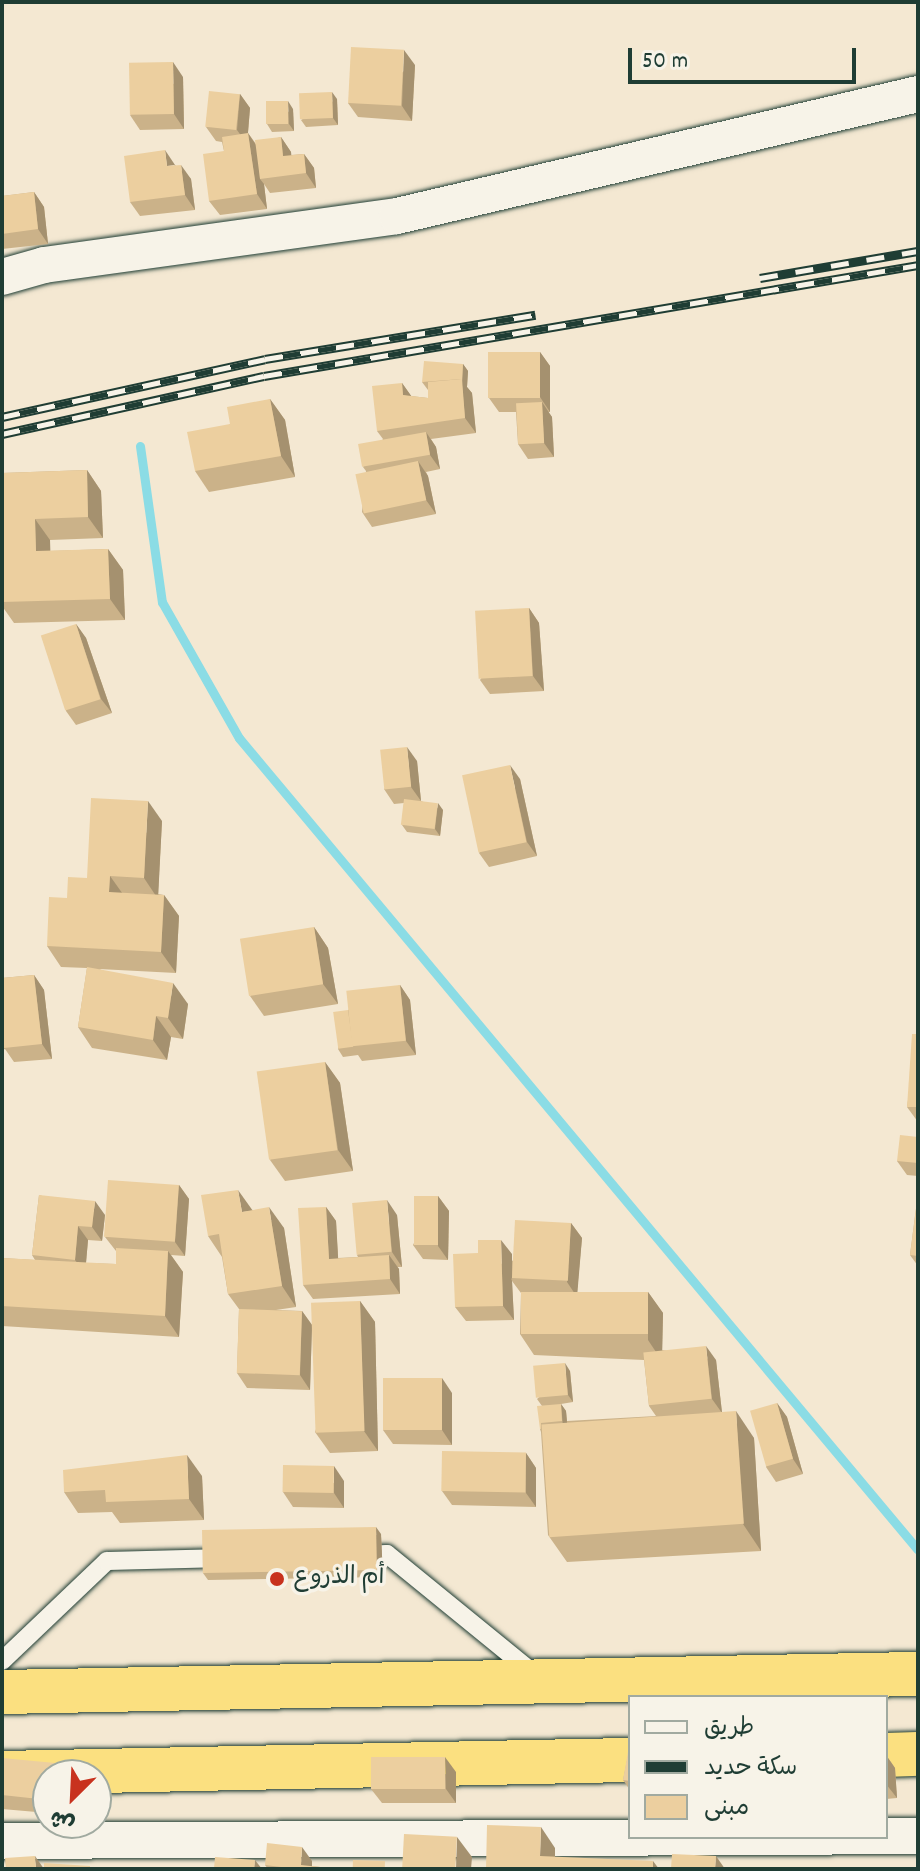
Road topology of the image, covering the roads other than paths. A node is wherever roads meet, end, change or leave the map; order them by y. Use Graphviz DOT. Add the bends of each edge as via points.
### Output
graph roads {
  1 [pos="918,94"];
  2 [pos="2,277"];
  3 [pos="334,1555"];
  4 [pos="239,1557"];
  5 [pos="2,1661"];
  6 [pos="918,1674"];
  7 [pos="546,1684"];
  8 [pos="2,1692"];
  9 [pos="918,1754"];
  10 [pos="888,1755"];
  11 [pos="628,1760"];
  12 [pos="2,1773"];
  13 [pos="916,1838"];
  14 [pos="2,1841"];
  15 [pos="129,1855"];
  16 [pos="471,1855"];
  17 [pos="881,1869"];
  1 -- 2 [label="street" via="397,216 44,265"];
  3 -- 7 [label="lane" via="387,1554"];
  4 -- 5 [label="lane" via="107,1561"];
  6 -- 7 [label="highway"];
  7 -- 8 [label="highway"];
  9 -- 10 [label="highway"];
  11 -- 12 [label="highway"];
  13 -- 16 [label="street"];
  13 -- 17 [label="street"];
  14 -- 15 [label="street"];
  15 -- 16 [label="street"];
}
